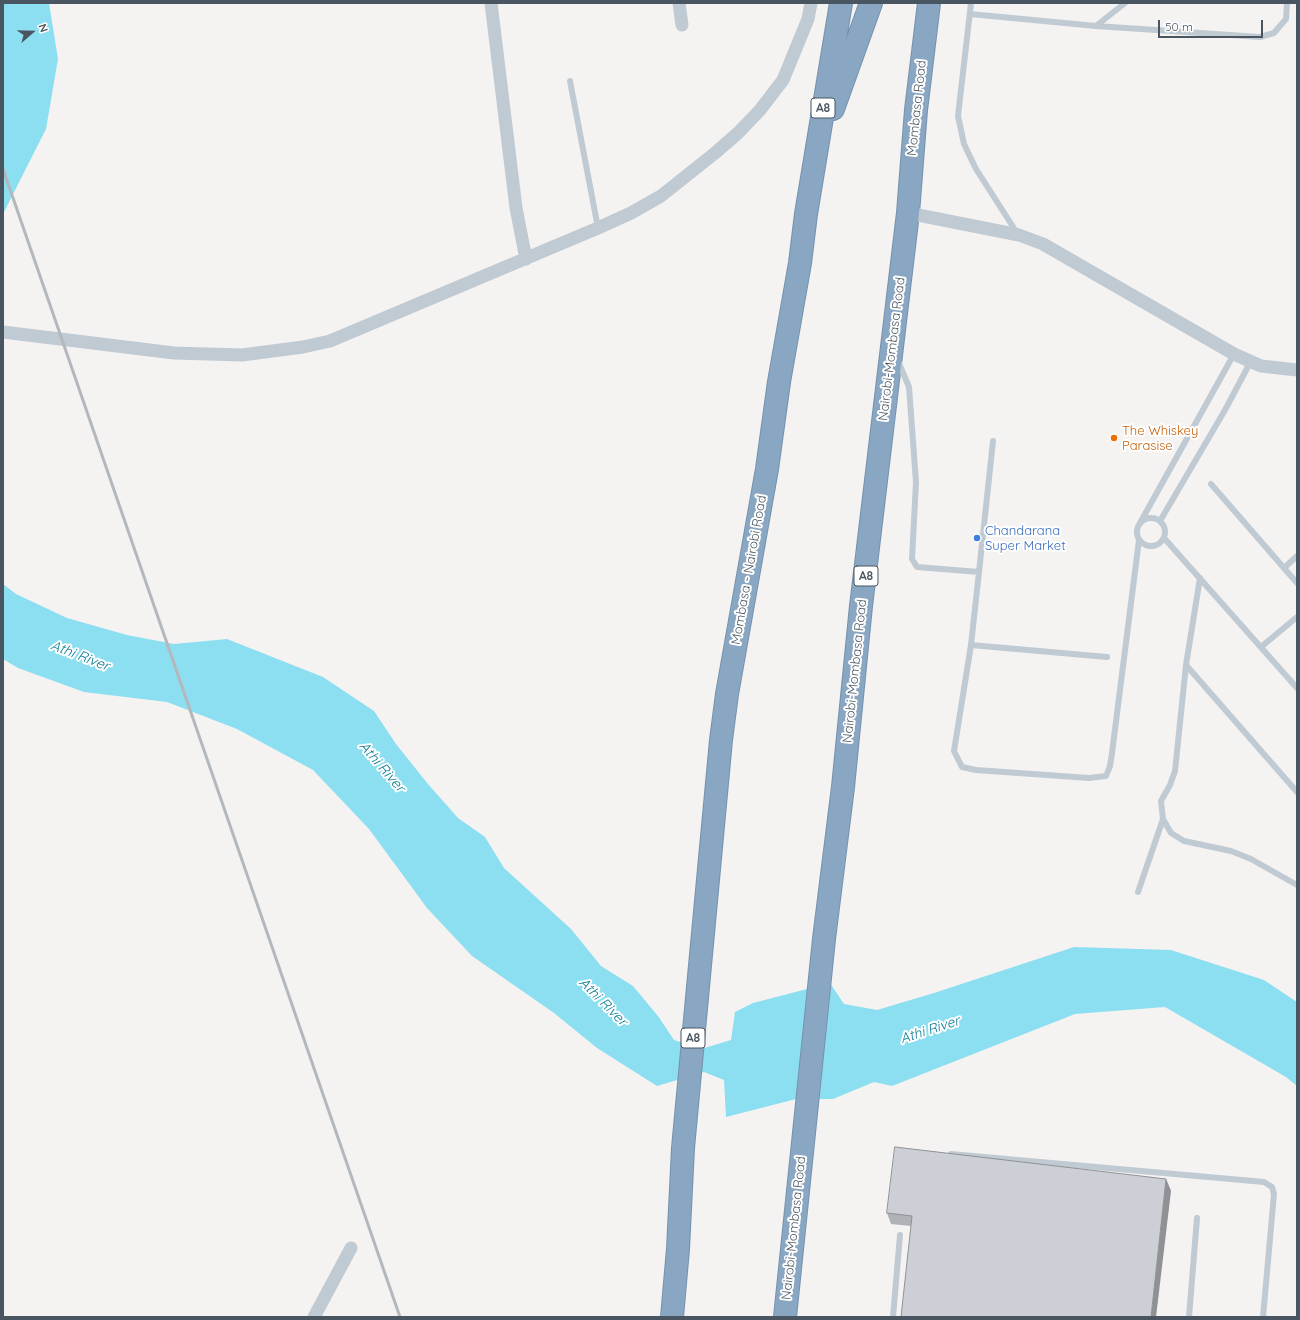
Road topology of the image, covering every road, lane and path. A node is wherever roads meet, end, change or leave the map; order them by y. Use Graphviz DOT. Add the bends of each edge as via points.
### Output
graph roads {
  1 [pos="491,3"];
  2 [pos="679,3"];
  3 [pos="811,3"];
  4 [pos="841,3"];
  5 [pos="872,3"];
  6 [pos="929,3"];
  7 [pos="971,3"];
  8 [pos="1125,3"];
  9 [pos="1287,3"];
  10 [pos="970,14"];
  11 [pos="682,25"];
  12 [pos="1096,26"];
  13 [pos="570,81"];
  14 [pos="814,160"];
  15 [pos="908,213"];
  16 [pos="598,228"];
  17 [pos="1019,236"];
  18 [pos="526,259"];
  19 [pos="3,332"];
  20 [pos="892,345"];
  21 [pos="1234,354"];
  22 [pos="1251,361"];
  23 [pos="1297,370"];
  24 [pos="993,441"];
  25 [pos="1212,484"];
  26 [pos="1160,521"];
  27 [pos="1140,523"];
  28 [pos="1164,538"];
  29 [pos="1139,540"];
  30 [pos="1297,556"];
  31 [pos="1284,568"];
  32 [pos="979,572"];
  33 [pos="1200,578"];
  34 [pos="1297,583"];
  35 [pos="1297,617"];
  36 [pos="971,644"];
  37 [pos="1261,647"];
  38 [pos="1107,657"];
  39 [pos="1186,665"];
  40 [pos="1297,688"];
  41 [pos="1297,792"];
  42 [pos="1163,818"];
  43 [pos="1297,885"];
  44 [pos="1138,892"];
  45 [pos="942,1153"];
  46 [pos="1197,1218"];
  47 [pos="900,1235"];
  48 [pos="351,1248"];
  49 [pos="314,1317"];
  50 [pos="672,1317"];
  51 [pos="785,1317"];
  52 [pos="893,1317"];
  53 [pos="1189,1317"];
  54 [pos="1263,1317"];
  1 -- 18 [label="street" via="516,208"];
  2 -- 11 [label="street"];
  3 -- 16 [label="street" via="808,19 783,80 760,110 715,153 661,196"];
  4 -- 14 [label="highway, A8"];
  5 -- 14 [label="highway"];
  6 -- 15 [label="highway, Mombasa Road / A8"];
  7 -- 10 [label="lane"];
  8 -- 12 [label="lane"];
  9 -- 12 [label="lane" via="1286,19 1274,33 1260,37"];
  10 -- 12 [label="lane"];
  10 -- 17 [label="lane" via="958,116 964,144 976,169"];
  13 -- 16 [label="lane"];
  14 -- 50 [label="highway, Mombasa - Nairobi Road / A8" via="767,469 720,740 683,1148"];
  15 -- 17 [label="street"];
  15 -- 20 [label="highway, Nairobi-Mombasa Road / A8"];
  16 -- 18 [label="street"];
  17 -- 21 [label="street" via="1043,244"];
  18 -- 19 [label="street" via="330,341 303,347 242,355 174,353"];
  20 -- 32 [label="lane" via="909,386 916,482 912,559 917,567"];
  20 -- 51 [label="highway, Nairobi-Mombasa Road / A8" via="824,939"];
  21 -- 22 [label="street"];
  21 -- 27 [label="lane"];
  22 -- 23 [label="street" via="1261,366"];
  22 -- 26 [label="lane"];
  24 -- 32 [label="lane"];
  25 -- 31 [label="lane"];
  26 -- 27 [label="lane" via="1153,518"];
  26 -- 28 [label="lane" via="1164,526"];
  27 -- 29 [label="lane" via="1137,528"];
  28 -- 29 [label="lane" via="1155,546 1143,544"];
  28 -- 33 [label="lane"];
  29 -- 36 [label="lane" via="1112,753 1106,776 1088,778 962,767 954,750"];
  30 -- 31 [label="lane"];
  31 -- 34 [label="lane"];
  32 -- 36 [label="lane"];
  33 -- 37 [label="lane"];
  33 -- 39 [label="lane"];
  35 -- 37 [label="lane"];
  36 -- 38 [label="lane"];
  37 -- 40 [label="lane"];
  39 -- 41 [label="lane"];
  39 -- 42 [label="lane" via="1175,771 1161,801"];
  42 -- 43 [label="lane" via="1171,833 1184,841 1231,851 1257,862"];
  42 -- 44 [label="lane"];
  45 -- 54 [label="lane" via="1264,1182 1272,1187 1274,1194"];
  46 -- 53 [label="lane"];
  47 -- 52 [label="lane"];
  48 -- 49 [label="street"];
}
